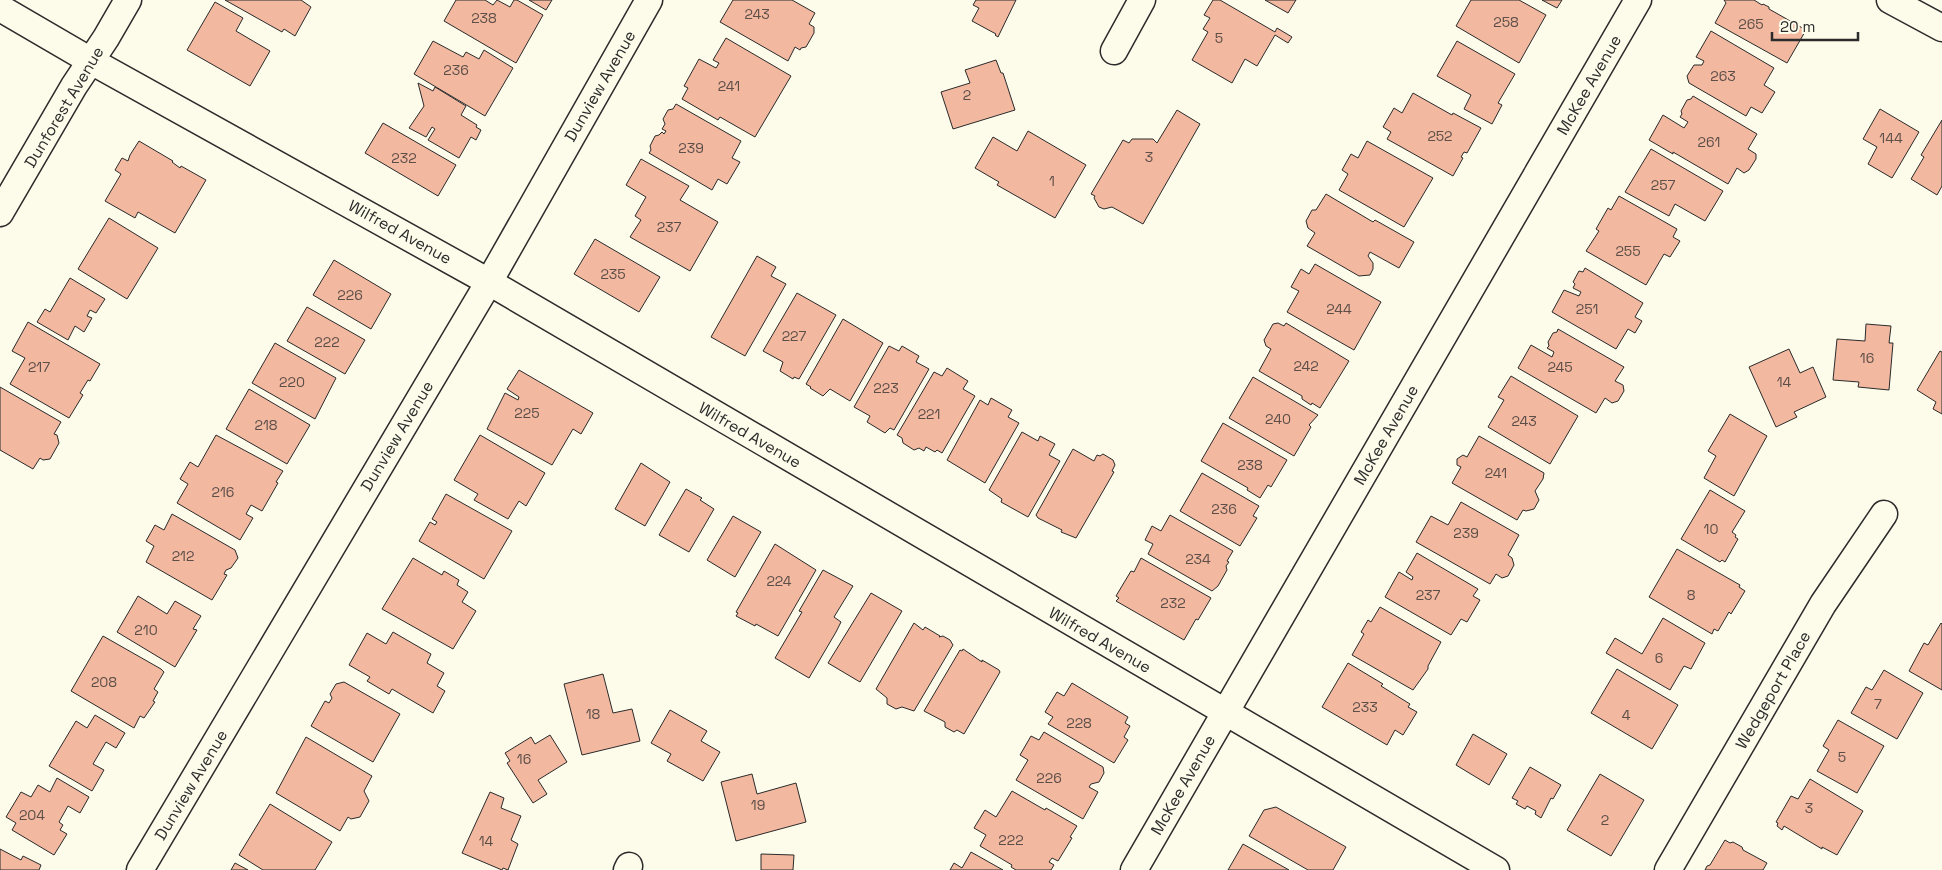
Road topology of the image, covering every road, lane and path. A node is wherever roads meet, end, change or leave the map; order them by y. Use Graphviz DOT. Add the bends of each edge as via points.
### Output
graph roads {
  1 [pos="128,0"];
  2 [pos="649,0"];
  3 [pos="1142,0"];
  4 [pos="1638,0"];
  5 [pos="1890,0"];
  6 [pos="0,8"];
  7 [pos="1942,28"];
  8 [pos="1114,51"];
  9 [pos="91,61"];
  10 [pos="0,213"];
  11 [pos="489,282"];
  12 [pos="1884,514"];
  13 [pos="1225,712"];
  14 [pos="140,870"];
  15 [pos="1134,870"];
  16 [pos="1496,870"];
  17 [pos="1668,870"];
  1 -- 9 [label="street, Dunforest Avenue"];
  2 -- 11 [label="street, Dunview Avenue"];
  3 -- 8 [label="street"];
  4 -- 13 [label="street, McKee Avenue"];
  5 -- 7 [label="street"];
  6 -- 9 [label="street, Wilfred Avenue"];
  9 -- 10 [label="street, Dunforest Avenue"];
  9 -- 11 [label="street, Wilfred Avenue"];
  11 -- 13 [label="street, Wilfred Avenue"];
  11 -- 14 [label="street, Dunview Avenue"];
  12 -- 17 [label="street, Wedgeport Place" via="1823,604"];
  13 -- 15 [label="street, McKee Avenue"];
  13 -- 16 [label="street, Wilfred Avenue"];
}
